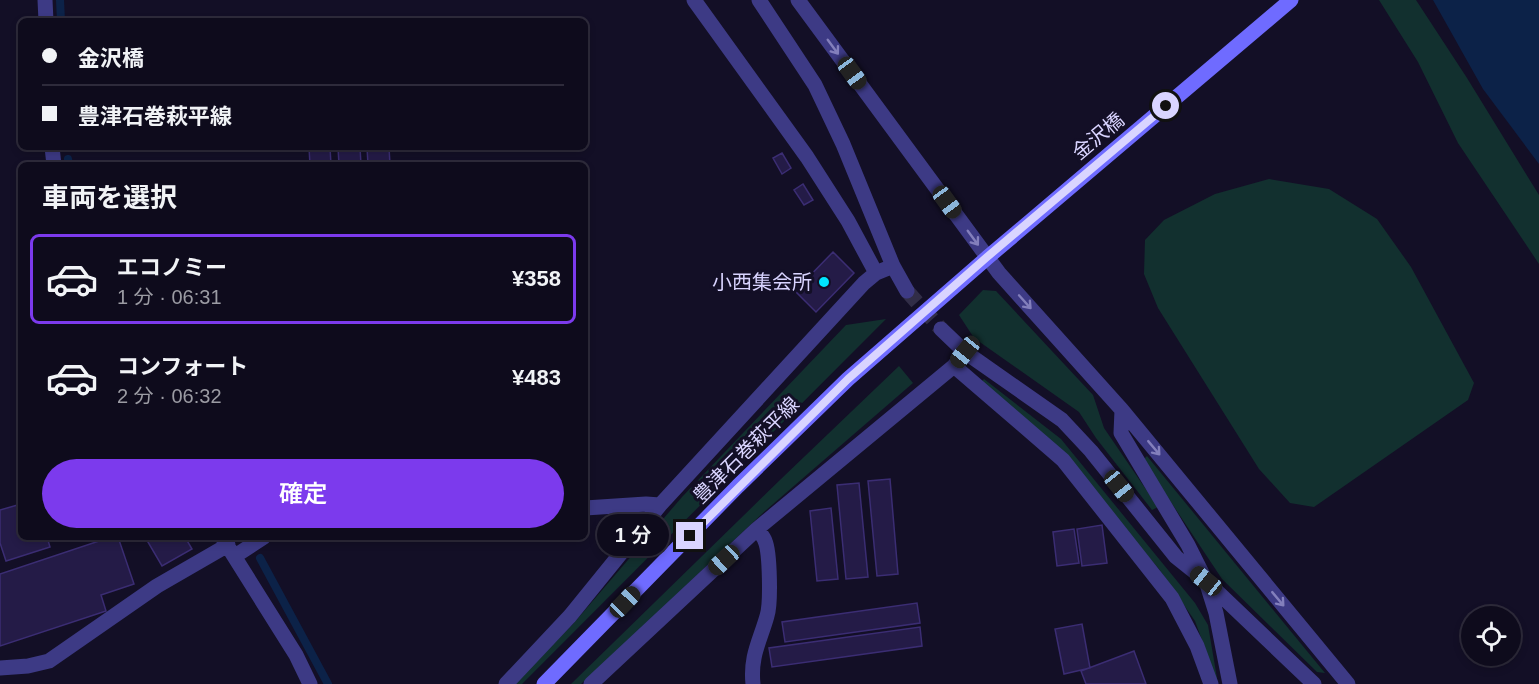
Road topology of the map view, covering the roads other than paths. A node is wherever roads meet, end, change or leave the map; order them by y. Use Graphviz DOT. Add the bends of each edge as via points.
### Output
graph roads {
  1 [pos="45,0"];
  2 [pos="694,0"];
  3 [pos="759,0"];
  4 [pos="798,0"];
  5 [pos="1291,0"];
  6 [pos="46,18"];
  7 [pos="987,257"];
  8 [pos="893,266"];
  9 [pos="876,273"];
  10 [pos="907,291"];
  11 [pos="941,329"];
  12 [pos="965,352"];
  13 [pos="954,366"];
  14 [pos="1122,410"];
  15 [pos="660,505"];
  16 [pos="588,508"];
  17 [pos="757,529"];
  18 [pos="252,540"];
  19 [pos="228,546"];
  20 [pos="1206,581"];
  21 [pos="0,668"];
  22 [pos="310,684"];
  23 [pos="506,684"];
  24 [pos="544,684"];
  25 [pos="591,684"];
  26 [pos="753,684"];
  27 [pos="1211,684"];
  28 [pos="1230,684"];
  29 [pos="1314,684"];
  30 [pos="1348,684"];
  1 -- 6 [label="street"];
  2 -- 9 [label="street" via="807,157"];
  3 -- 8 [label="street" via="815,85"];
  4 -- 7 [label="street, one-way"];
  5 -- 7 [label="main road, 金沢橋"];
  7 -- 14 [label="street, one-way"];
  7 -- 24 [label="main road, 豊津石巻萩平線" via="848,379"];
  8 -- 9 [label="street"];
  8 -- 10 [label="street"];
  9 -- 15 [label="street"];
  11 -- 12 [label="street"];
  12 -- 13 [label="street"];
  12 -- 20 [label="street" via="1062,420 1176,557"];
  13 -- 17 [label="street"];
  13 -- 27 [label="street" via="1063,460 1172,598"];
  14 -- 20 [label="street" via="1121,433"];
  14 -- 30 [label="street, one-way"];
  15 -- 16 [label="street"];
  15 -- 23 [label="street" via="570,616"];
  17 -- 25 [label="street"];
  17 -- 26 [label="street" via="766,541 770,587 768,613 754,650"];
  18 -- 19 [label="street"];
  19 -- 21 [label="street" via="157,586 49,661"];
  19 -- 22 [label="street"];
  20 -- 28 [label="street"];
  20 -- 29 [label="street"];
}
